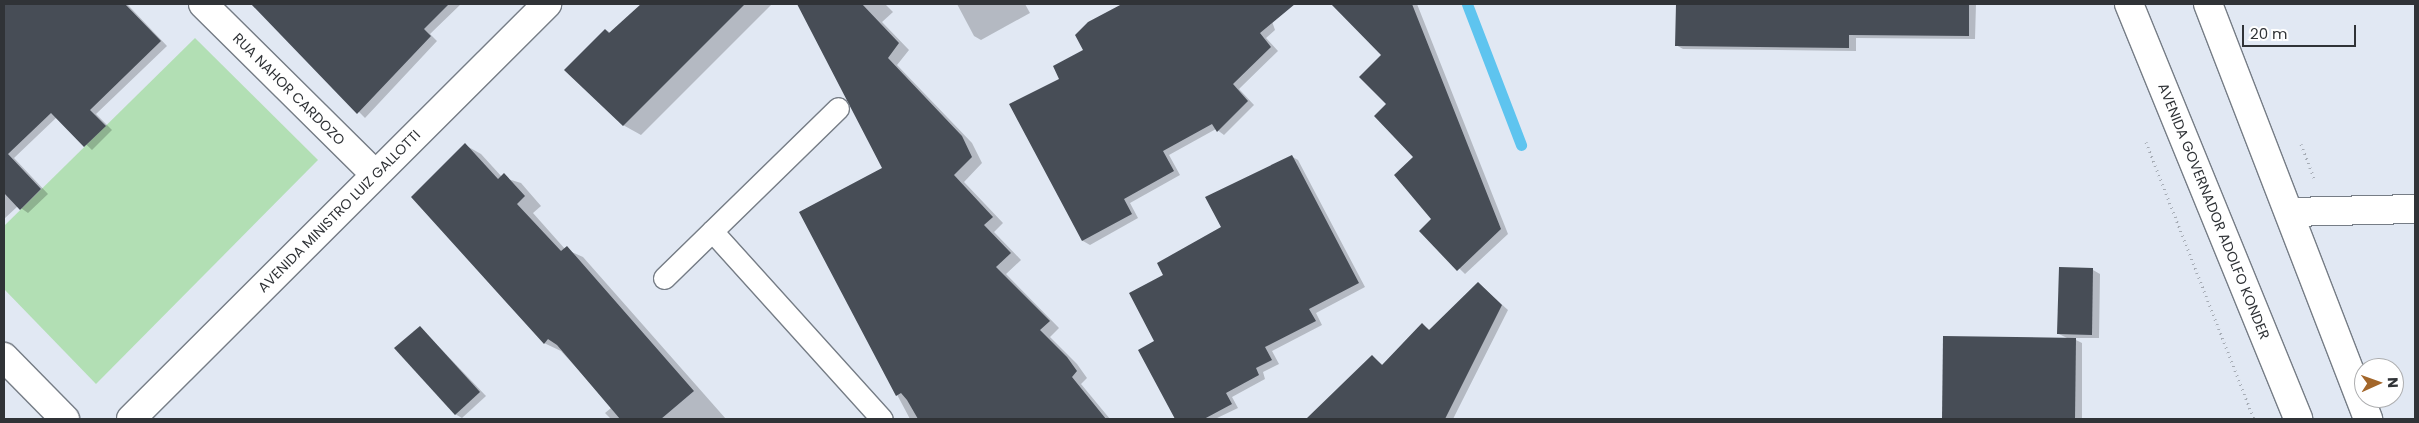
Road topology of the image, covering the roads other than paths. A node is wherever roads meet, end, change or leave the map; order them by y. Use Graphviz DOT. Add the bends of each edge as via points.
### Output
graph roads {
  1 [pos="203,4"];
  2 [pos="547,4"];
  3 [pos="2129,4"];
  4 [pos="2208,4"];
  5 [pos="838,108"];
  6 [pos="375,174"];
  7 [pos="2415,208"];
  8 [pos="2291,212"];
  9 [pos="712,231"];
  10 [pos="664,278"];
  11 [pos="4,357"];
  12 [pos="65,419"];
  13 [pos="131,419"];
  14 [pos="882,419"];
  15 [pos="2298,419"];
  16 [pos="2368,419"];
  1 -- 6 [label="street, RUA NAHOR CARDOZO"];
  2 -- 6 [label="street, AVENIDA MINISTRO LUIZ GALLOTTI"];
  3 -- 15 [label="street, AVENIDA GOVERNADOR ADOLFO KONDER"];
  4 -- 8 [label="street"];
  5 -- 9 [label="lane"];
  6 -- 13 [label="street, AVENIDA MINISTRO LUIZ GALLOTTI"];
  7 -- 8 [label="street"];
  8 -- 16 [label="street"];
  9 -- 10 [label="lane"];
  9 -- 14 [label="lane"];
  11 -- 12 [label="street"];
}
